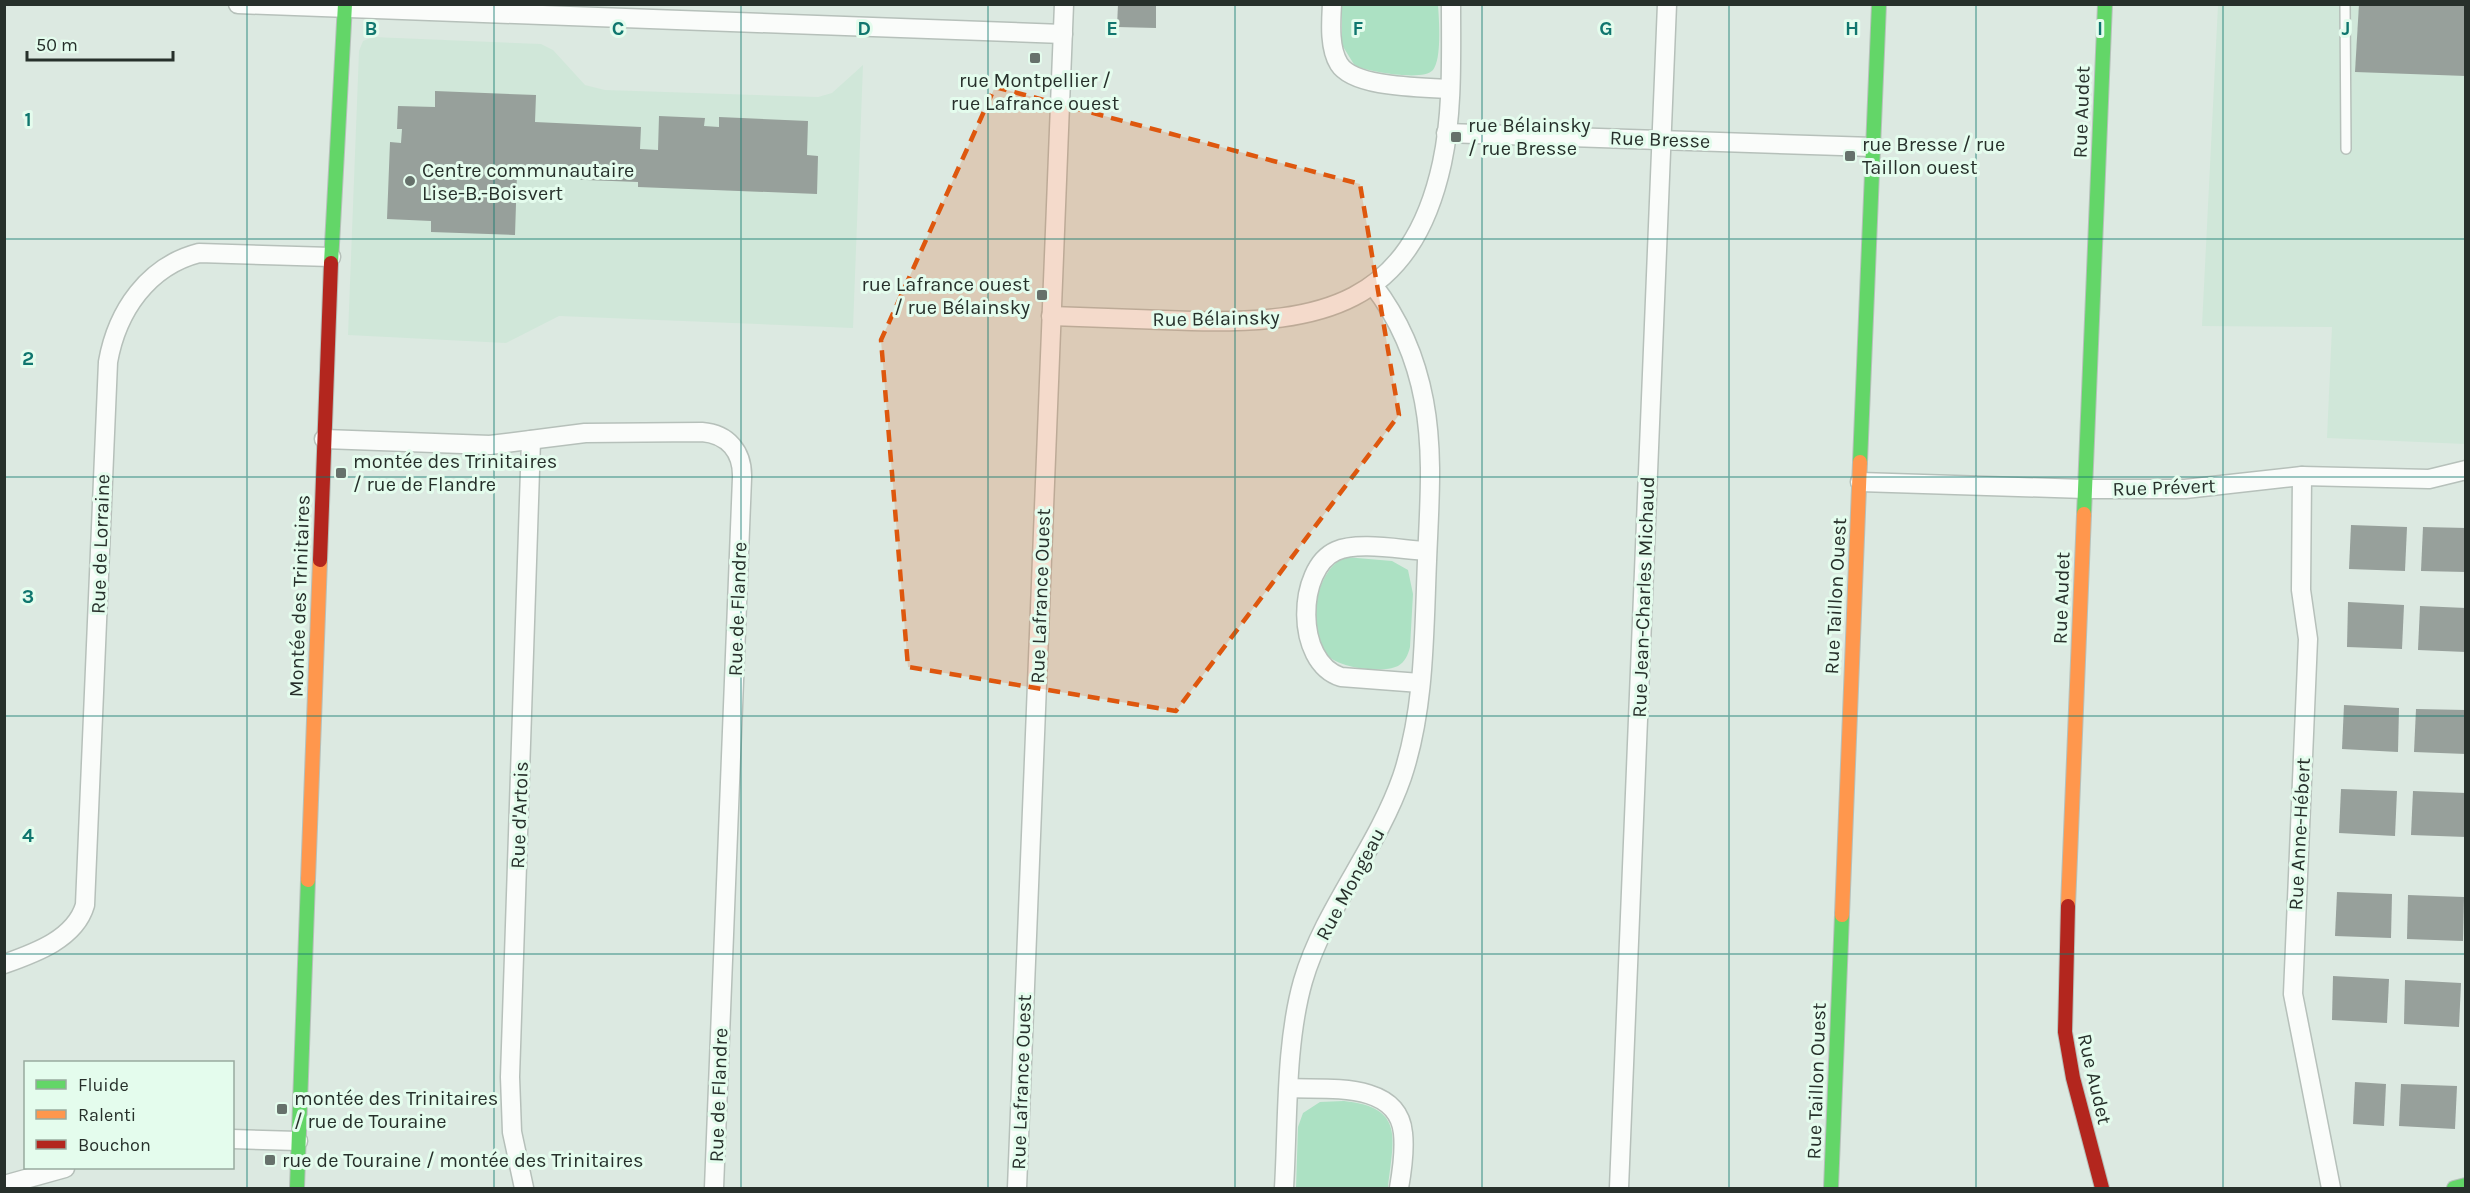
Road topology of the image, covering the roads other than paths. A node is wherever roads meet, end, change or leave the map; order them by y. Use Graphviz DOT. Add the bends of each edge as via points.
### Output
graph roads {
  1 [pos="238,4"];
  2 [pos="1064,4"];
  3 [pos="1332,4"];
  4 [pos="1451,4"];
  5 [pos="1667,4"];
  6 [pos="1878,4"];
  7 [pos="2104,4"];
  8 [pos="2345,4"];
  9 [pos="345,7"];
  10 [pos="1063,34"];
  11 [pos="1449,89"];
  12 [pos="1446,133"];
  13 [pos="1662,140"];
  14 [pos="1873,147"];
  15 [pos="2346,149"];
  16 [pos="331,257"];
  17 [pos="1373,285"];
  18 [pos="1051,315"];
  19 [pos="324,439"];
  20 [pos="531,440"];
  21 [pos="2466,471"];
  22 [pos="2302,476"];
  23 [pos="1860,482"];
  24 [pos="2085,489"];
  25 [pos="1427,551"];
  26 [pos="1420,683"];
  27 [pos="4,964"];
  28 [pos="1290,1088"];
  29 [pos="234,1139"];
  30 [pos="298,1142"];
  31 [pos="58,1169"];
  32 [pos="4,1185"];
  33 [pos="2466,1185"];
  34 [pos="297,1188"];
  35 [pos="524,1188"];
  36 [pos="714,1188"];
  37 [pos="1017,1188"];
  38 [pos="1284,1188"];
  39 [pos="1399,1188"];
  40 [pos="1619,1188"];
  41 [pos="1831,1188"];
  42 [pos="2102,1188"];
  43 [pos="2331,1188"];
  44 [pos="2454,1188"];
  1 -- 9 [label="street"];
  2 -- 10 [label="street, Rue Lafrance Ouest"];
  3 -- 11 [label="street" via="1336,58 1346,72 1369,81"];
  4 -- 11 [label="street, Rue Bélainsky"];
  5 -- 13 [label="street, Rue Jean-Charles Michaud"];
  6 -- 14 [label="street, Rue Taillon Ouest"];
  7 -- 24 [label="street, Rue Audet"];
  8 -- 15 [label="lane"];
  9 -- 10 [label="street"];
  9 -- 16 [label="street, Montée des Trinitaires"];
  10 -- 18 [label="street, Rue Lafrance Ouest"];
  11 -- 12 [label="street, Rue Bélainsky"];
  12 -- 13 [label="street, Rue Bresse"];
  12 -- 17 [label="street, Rue Bélainsky" via="1438,180 1423,221 1403,254"];
  13 -- 14 [label="street, Rue Bresse"];
  13 -- 40 [label="street, Rue Jean-Charles Michaud"];
  14 -- 23 [label="street, Rue Taillon Ouest"];
  16 -- 19 [label="street, Montée des Trinitaires"];
  16 -- 27 [label="street, Rue de Lorraine" via="199,253 161,268 139,290 129,308 108,362 85,905 80,919 65,935"];
  17 -- 18 [label="street, Rue Bélainsky" via="1342,303 1278,319 1216,321"];
  17 -- 25 [label="street, Rue Mongeau" via="1401,328 1424,401 1430,468"];
  18 -- 37 [label="street, Rue Lafrance Ouest"];
  19 -- 20 [label="street, Rue de Flandre" via="482,445"];
  19 -- 30 [label="street, Montée des Trinitaires"];
  20 -- 35 [label="street, Rue d'Artois" via="510,1077 512,1132"];
  20 -- 36 [label="street, Rue de Flandre" via="585,433 702,432 726,440 741,460"];
  21 -- 22 [label="street, Rue Prévert" via="2414,480"];
  22 -- 24 [label="street, Rue Prévert" via="2197,488"];
  22 -- 43 [label="street, Rue Anne-Hébert" via="2301,590 2308,639 2293,994"];
  23 -- 24 [label="street, Rue Prévert"];
  23 -- 41 [label="street, Rue Taillon Ouest"];
  24 -- 42 [label="street, Rue Audet" via="2064,1032 2071,1077"];
  25 -- 26 [label="street, Rue Mongeau"];
  25 -- 26 [label="street" via="1356,547 1336,551 1320,562 1313,574 1308,607 1310,647 1319,664 1329,672 1352,678"];
  26 -- 28 [label="street, Rue Mongeau" via="1413,732 1398,786 1303,980"];
  28 -- 38 [label="street, Rue Mongeau"];
  28 -- 39 [label="street" via="1364,1093 1389,1104 1403,1134"];
  29 -- 30 [label="street"];
  30 -- 34 [label="street, Montée des Trinitaires"];
  31 -- 32 [label="street"];
  33 -- 44 [label="street"];
}
